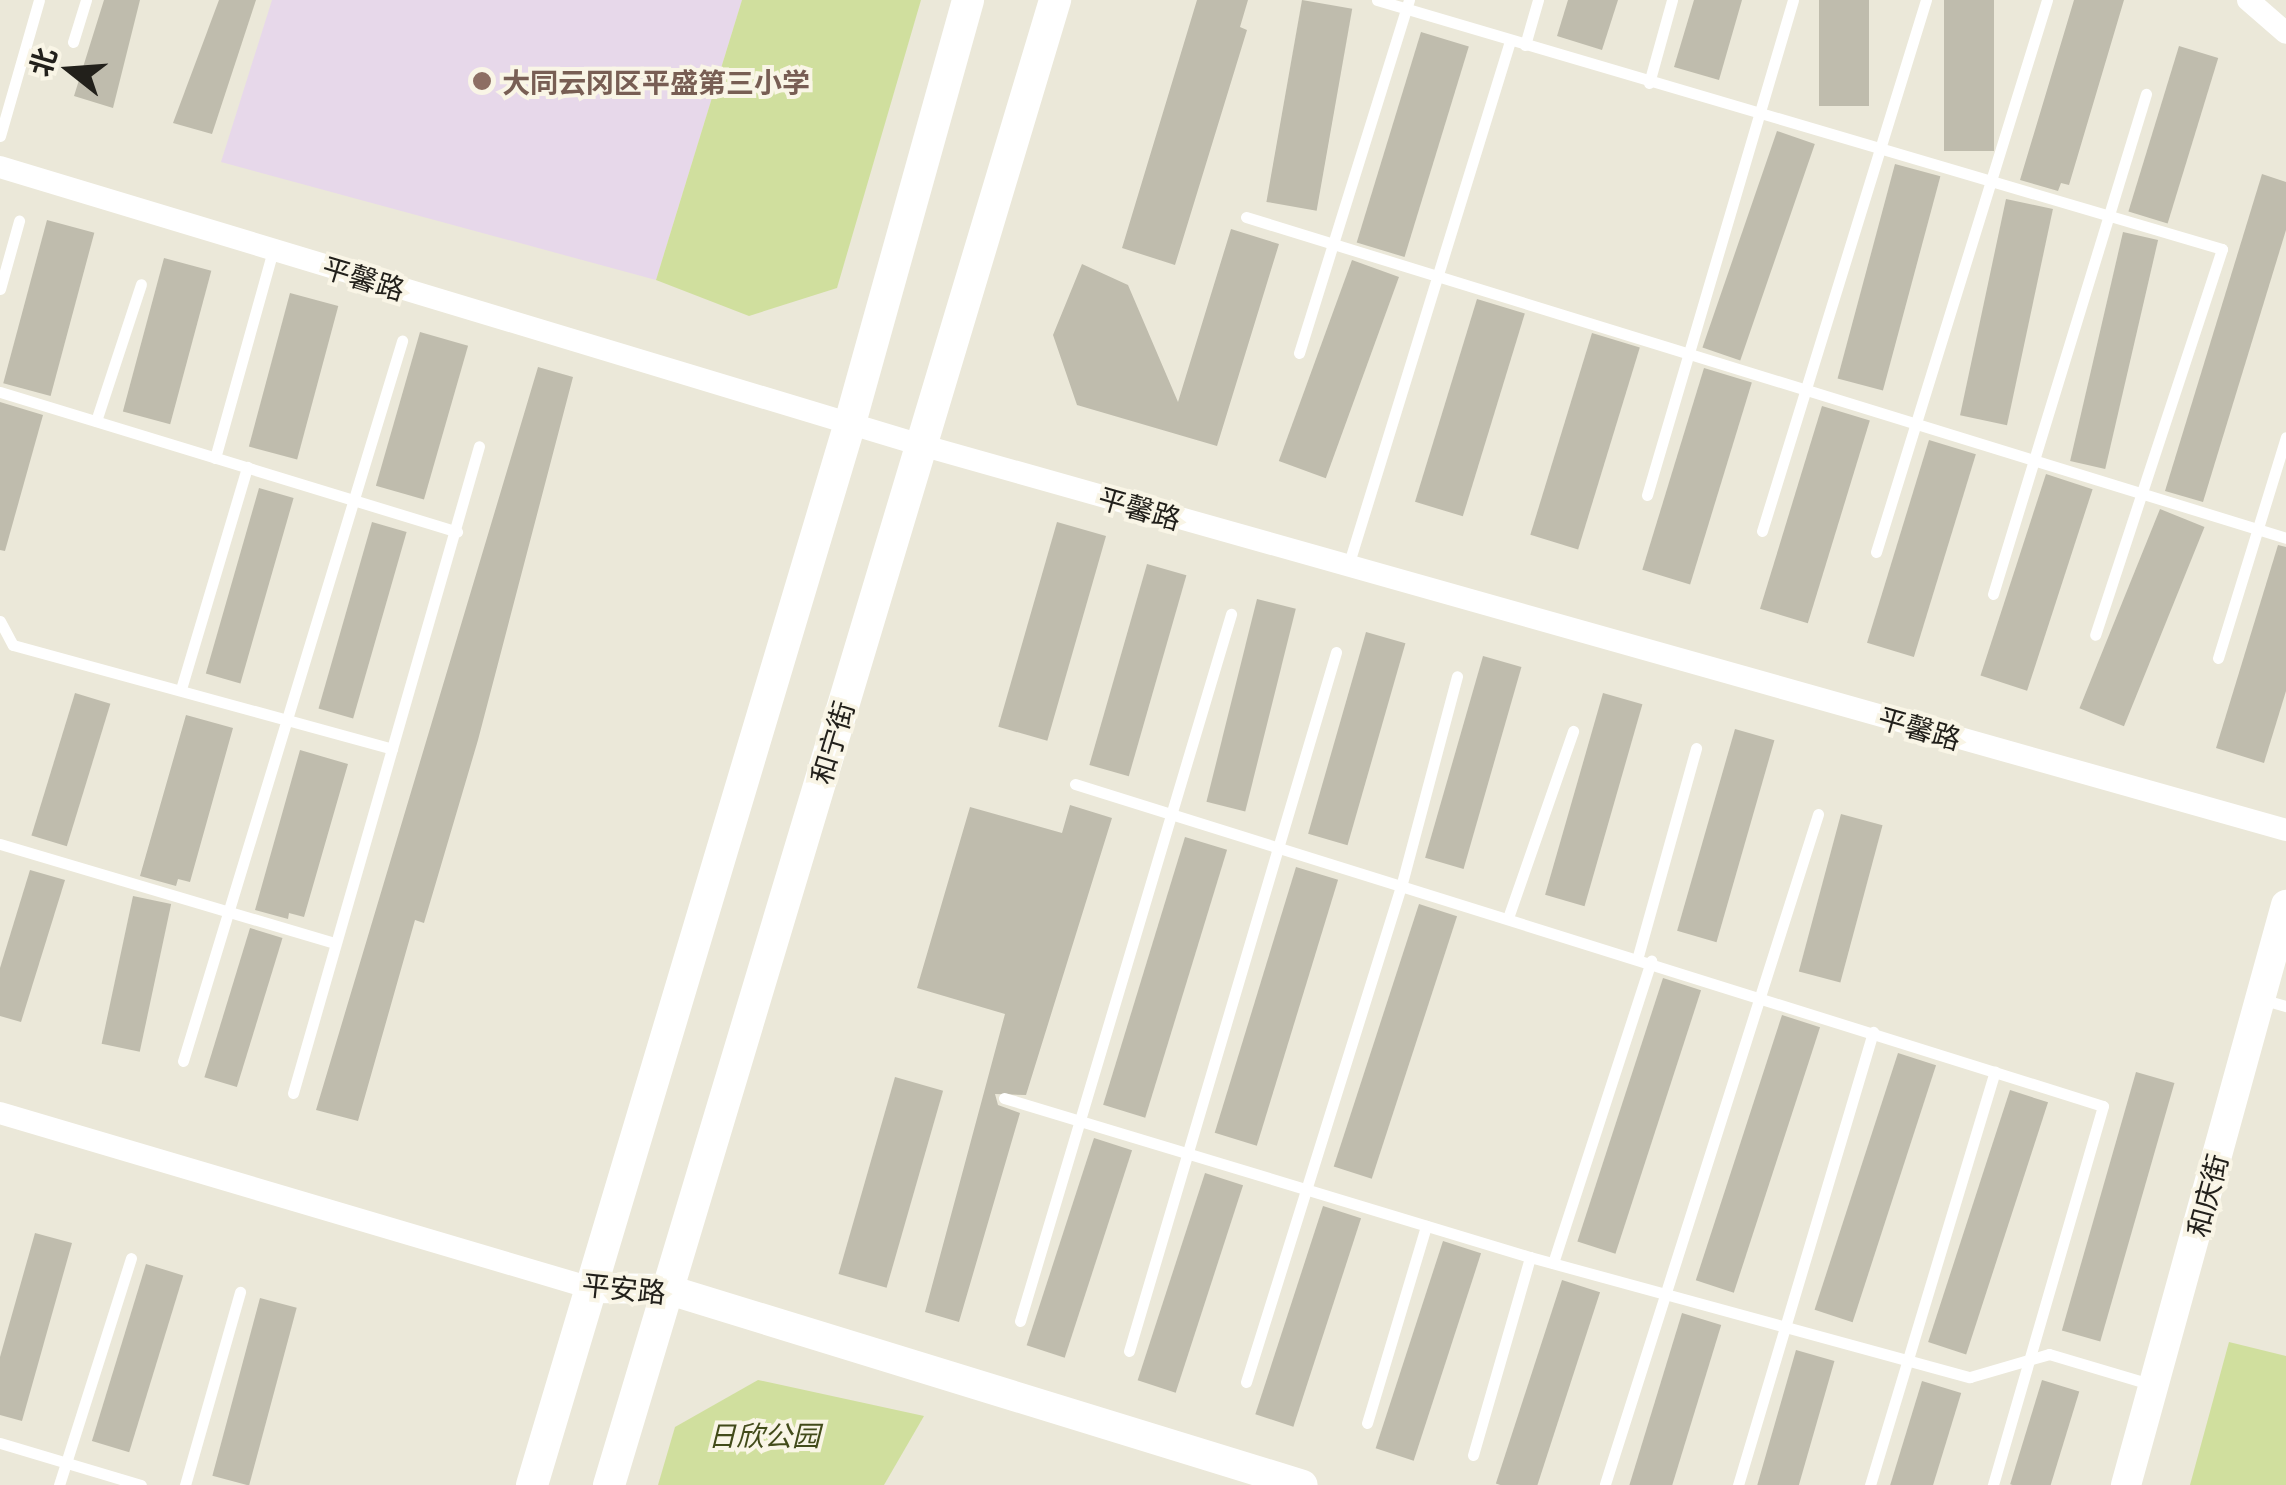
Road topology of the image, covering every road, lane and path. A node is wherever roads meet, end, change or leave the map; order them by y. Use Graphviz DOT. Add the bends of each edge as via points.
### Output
graph roads {
  1 [pos="39,0"];
  2 [pos="86,0"];
  3 [pos="968,0"];
  4 [pos="1055,0"];
  5 [pos="1377,0"];
  6 [pos="1538,0"];
  7 [pos="1672,0"];
  8 [pos="1793,0"];
  9 [pos="1926,0"];
  10 [pos="2047,0"];
  11 [pos="2248,0"];
  12 [pos="1408,5"];
  13 [pos="2286,33"];
  14 [pos="1510,41"];
  15 [pos="74,42"];
  16 [pos="1525,45"];
  17 [pos="1648,83"];
  18 [pos="2146,94"];
  19 [pos="1759,116"];
  20 [pos="0,136"];
  21 [pos="1880,147"];
  22 [pos="0,166"];
  23 [pos="1996,178"];
  24 [pos="2109,213"];
  25 [pos="1246,217"];
  26 [pos="19,221"];
  27 [pos="1333,243"];
  28 [pos="273,249"];
  29 [pos="1438,275"];
  30 [pos="142,284"];
  31 [pos="0,290"];
  32 [pos="402,341"];
  33 [pos="1690,353"];
  34 [pos="1299,354"];
  35 [pos="1806,390"];
  36 [pos="0,392"];
  37 [pos="96,421"];
  38 [pos="850,424"];
  39 [pos="1916,425"];
  40 [pos="2286,438"];
  41 [pos="920,445"];
  42 [pos="479,446"];
  43 [pos="215,458"];
  44 [pos="2034,464"];
  45 [pos="247,467"];
  46 [pos="1647,495"];
  47 [pos="2141,495"];
  48 [pos="355,500"];
  49 [pos="2258,530"];
  50 [pos="457,532"];
  51 [pos="1762,532"];
  52 [pos="2286,538"];
  53 [pos="1876,552"];
  54 [pos="1348,566"];
  55 [pos="1992,594"];
  56 [pos="1230,614"];
  57 [pos="0,621"];
  58 [pos="2095,635"];
  59 [pos="1336,652"];
  60 [pos="2218,658"];
  61 [pos="1458,676"];
  62 [pos="180,688"];
  63 [pos="283,715"];
  64 [pos="1573,731"];
  65 [pos="1696,748"];
  66 [pos="392,749"];
  67 [pos="1075,784"];
  68 [pos="1176,814"];
  69 [pos="1818,814"];
  70 [pos="2286,830"];
  71 [pos="1282,846"];
  72 [pos="1,847"];
  73 [pos="1402,883"];
  74 [pos="2286,905"];
  75 [pos="226,911"];
  76 [pos="1509,915"];
  77 [pos="334,943"];
  78 [pos="1645,959"];
  79 [pos="1764,997"];
  80 [pos="2273,1002"];
  81 [pos="1873,1032"];
  82 [pos="183,1060"];
  83 [pos="1995,1071"];
  84 [pos="292,1092"];
  85 [pos="1004,1098"];
  86 [pos="0,1113"];
  87 [pos="1082,1118"];
  88 [pos="1190,1152"];
  89 [pos="1306,1190"];
  90 [pos="1426,1226"];
  91 [pos="1530,1257"];
  92 [pos="131,1258"];
  93 [pos="1553,1263"];
  94 [pos="590,1288"];
  95 [pos="666,1289"];
  96 [pos="240,1292"];
  97 [pos="1668,1294"];
  98 [pos="1020,1321"];
  99 [pos="1787,1326"];
  100 [pos="1129,1351"];
  101 [pos="1904,1358"];
  102 [pos="2031,1360"];
  103 [pos="1246,1382"];
  104 [pos="2153,1385"];
  105 [pos="1367,1424"];
  106 [pos="0,1443"];
  107 [pos="1473,1455"];
  108 [pos="66,1462"];
  109 [pos="1605,1484"];
  110 [pos="59,1485"];
  111 [pos="140,1485"];
  112 [pos="185,1485"];
  113 [pos="532,1485"];
  114 [pos="610,1485"];
  115 [pos="1303,1485"];
  116 [pos="1738,1485"];
  117 [pos="1870,1485"];
  118 [pos="1994,1485"];
  119 [pos="2126,1485"];
  1 -- 20 [label="lane"];
  2 -- 15 [label="lane"];
  3 -- 38 [label="main road"];
  4 -- 41 [label="main road, 和宁街"];
  5 -- 12 [label="lane"];
  6 -- 16 [label="lane"];
  7 -- 17 [label="lane"];
  8 -- 19 [label="lane"];
  9 -- 21 [label="lane"];
  10 -- 23 [label="lane"];
  11 -- 13 [label="street"];
  12 -- 14 [label="lane"];
  12 -- 27 [label="lane"];
  14 -- 16 [label="lane"];
  14 -- 29 [label="lane"];
  16 -- 17 [label="lane"];
  17 -- 19 [label="lane"];
  18 -- 24 [label="lane"];
  19 -- 21 [label="lane"];
  19 -- 33 [label="lane"];
  21 -- 23 [label="lane"];
  21 -- 35 [label="lane"];
  22 -- 28 [label="street, 平馨路"];
  23 -- 24 [label="lane"];
  23 -- 39 [label="lane"];
  24 -- 44 [label="lane"];
  24 -- 47 [label="lane" via="2222,249"];
  25 -- 27 [label="lane"];
  26 -- 31 [label="lane"];
  27 -- 29 [label="lane"];
  27 -- 34 [label="lane"];
  28 -- 38 [label="street, 平馨路"];
  28 -- 43 [label="lane"];
  29 -- 33 [label="lane"];
  29 -- 54 [label="lane"];
  30 -- 37 [label="lane"];
  32 -- 48 [label="lane"];
  33 -- 35 [label="lane"];
  33 -- 46 [label="lane"];
  35 -- 39 [label="lane"];
  35 -- 51 [label="lane"];
  36 -- 37 [label="lane"];
  37 -- 43 [label="lane"];
  38 -- 41 [label="street, 平馨路"];
  38 -- 94 [label="main road"];
  39 -- 44 [label="lane"];
  39 -- 53 [label="lane"];
  40 -- 49 [label="lane"];
  41 -- 54 [label="street, 平馨路"];
  41 -- 95 [label="main road, 和宁街"];
  42 -- 50 [label="lane"];
  43 -- 45 [label="lane"];
  44 -- 47 [label="lane"];
  44 -- 55 [label="lane"];
  45 -- 48 [label="lane"];
  45 -- 62 [label="lane"];
  47 -- 49 [label="lane"];
  47 -- 58 [label="lane"];
  48 -- 50 [label="lane"];
  48 -- 63 [label="lane"];
  49 -- 52 [label="lane"];
  49 -- 60 [label="lane"];
  50 -- 66 [label="lane"];
  54 -- 70 [label="street, 平馨路"];
  56 -- 68 [label="lane"];
  57 -- 62 [label="lane" via="13,645"];
  59 -- 71 [label="lane"];
  61 -- 73 [label="lane"];
  62 -- 63 [label="lane"];
  63 -- 66 [label="lane"];
  63 -- 75 [label="lane"];
  64 -- 76 [label="lane"];
  65 -- 78 [label="lane"];
  66 -- 77 [label="lane"];
  67 -- 68 [label="lane"];
  68 -- 71 [label="lane"];
  68 -- 87 [label="lane"];
  69 -- 79 [label="lane"];
  71 -- 73 [label="lane"];
  71 -- 88 [label="lane"];
  72 -- 75 [label="lane"];
  73 -- 76 [label="lane"];
  73 -- 89 [label="lane"];
  74 -- 80 [label="street, 和庆街"];
  75 -- 77 [label="lane"];
  75 -- 82 [label="lane"];
  76 -- 78 [label="lane"];
  77 -- 84 [label="lane"];
  78 -- 79 [label="lane"];
  78 -- 93 [label="lane"];
  79 -- 81 [label="lane"];
  79 -- 97 [label="lane"];
  80 -- 104 [label="street, 和庆街"];
  81 -- 83 [label="lane"];
  81 -- 99 [label="lane"];
  83 -- 101 [label="lane"];
  83 -- 102 [label="lane" via="2104,1106"];
  85 -- 87 [label="lane"];
  86 -- 94 [label="street, 平安路"];
  87 -- 88 [label="lane"];
  87 -- 98 [label="lane"];
  88 -- 89 [label="lane"];
  88 -- 100 [label="lane"];
  89 -- 90 [label="lane"];
  89 -- 103 [label="lane"];
  90 -- 91 [label="lane"];
  90 -- 105 [label="lane"];
  91 -- 93 [label="lane"];
  91 -- 107 [label="lane"];
  92 -- 108 [label="lane"];
  93 -- 97 [label="lane"];
  94 -- 95 [label="street, 平安路"];
  94 -- 113 [label="main road"];
  95 -- 114 [label="main road, 和宁街"];
  95 -- 115 [label="street, 平安路"];
  96 -- 112 [label="lane"];
  97 -- 99 [label="lane"];
  97 -- 109 [label="lane"];
  99 -- 101 [label="lane"];
  99 -- 116 [label="lane"];
  101 -- 102 [label="lane" via="1970,1376"];
  101 -- 117 [label="lane"];
  102 -- 104 [label="lane" via="2049,1354"];
  102 -- 118 [label="lane"];
  104 -- 119 [label="street, 和庆街"];
  106 -- 108 [label="lane"];
  108 -- 110 [label="lane"];
  108 -- 111 [label="lane"];
}
